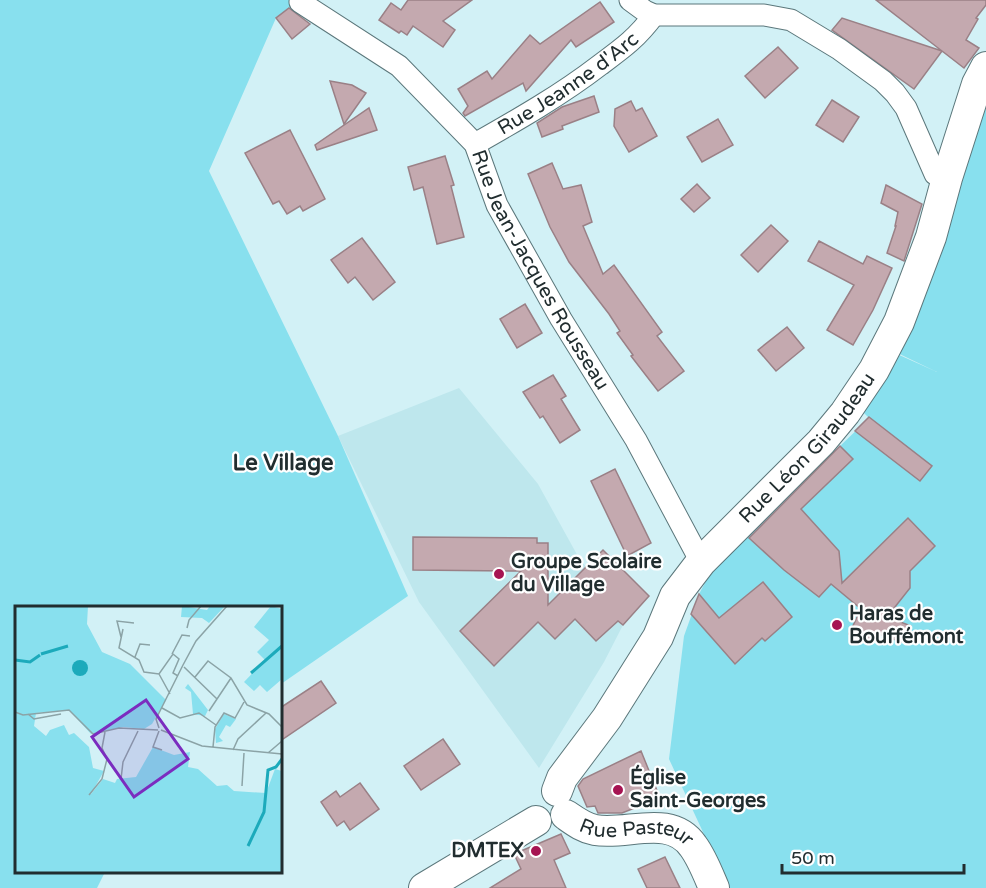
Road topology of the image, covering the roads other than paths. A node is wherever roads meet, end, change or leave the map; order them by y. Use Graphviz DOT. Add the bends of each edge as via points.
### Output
graph roads {
  1 [pos="630,0"];
  2 [pos="300,2"];
  3 [pos="654,15"];
  4 [pos="986,67"];
  5 [pos="475,144"];
  6 [pos="947,178"];
  7 [pos="700,562"];
  8 [pos="562,803"];
  9 [pos="424,888"];
  10 [pos="714,888"];
  1 -- 3 [label="street"];
  2 -- 5 [label="street, Rue Jean-Jacques Rousseau" via="399,66"];
  3 -- 5 [label="street, Rue Jeanne d'Arc" via="640,35 580,80 545,105"];
  3 -- 6 [label="street" via="764,15 791,20 839,49 896,93 935,174"];
  4 -- 6 [label="street, Rue Léon Giraudeau"];
  5 -- 7 [label="street, Rue Jean-Jacques Rousseau" via="496,205 636,440"];
  6 -- 7 [label="street, Rue Léon Giraudeau" via="931,237 899,322 874,370 821,442"];
  7 -- 8 [label="street, Rue Léon Giraudeau" via="675,596 658,637 619,700 562,778"];
  8 -- 9 [label="street" via="541,791 534,798 531,812 536,821"];
  8 -- 10 [label="street, Rue Pasteur" via="584,827 594,830 652,827 680,834 695,847"];
}
